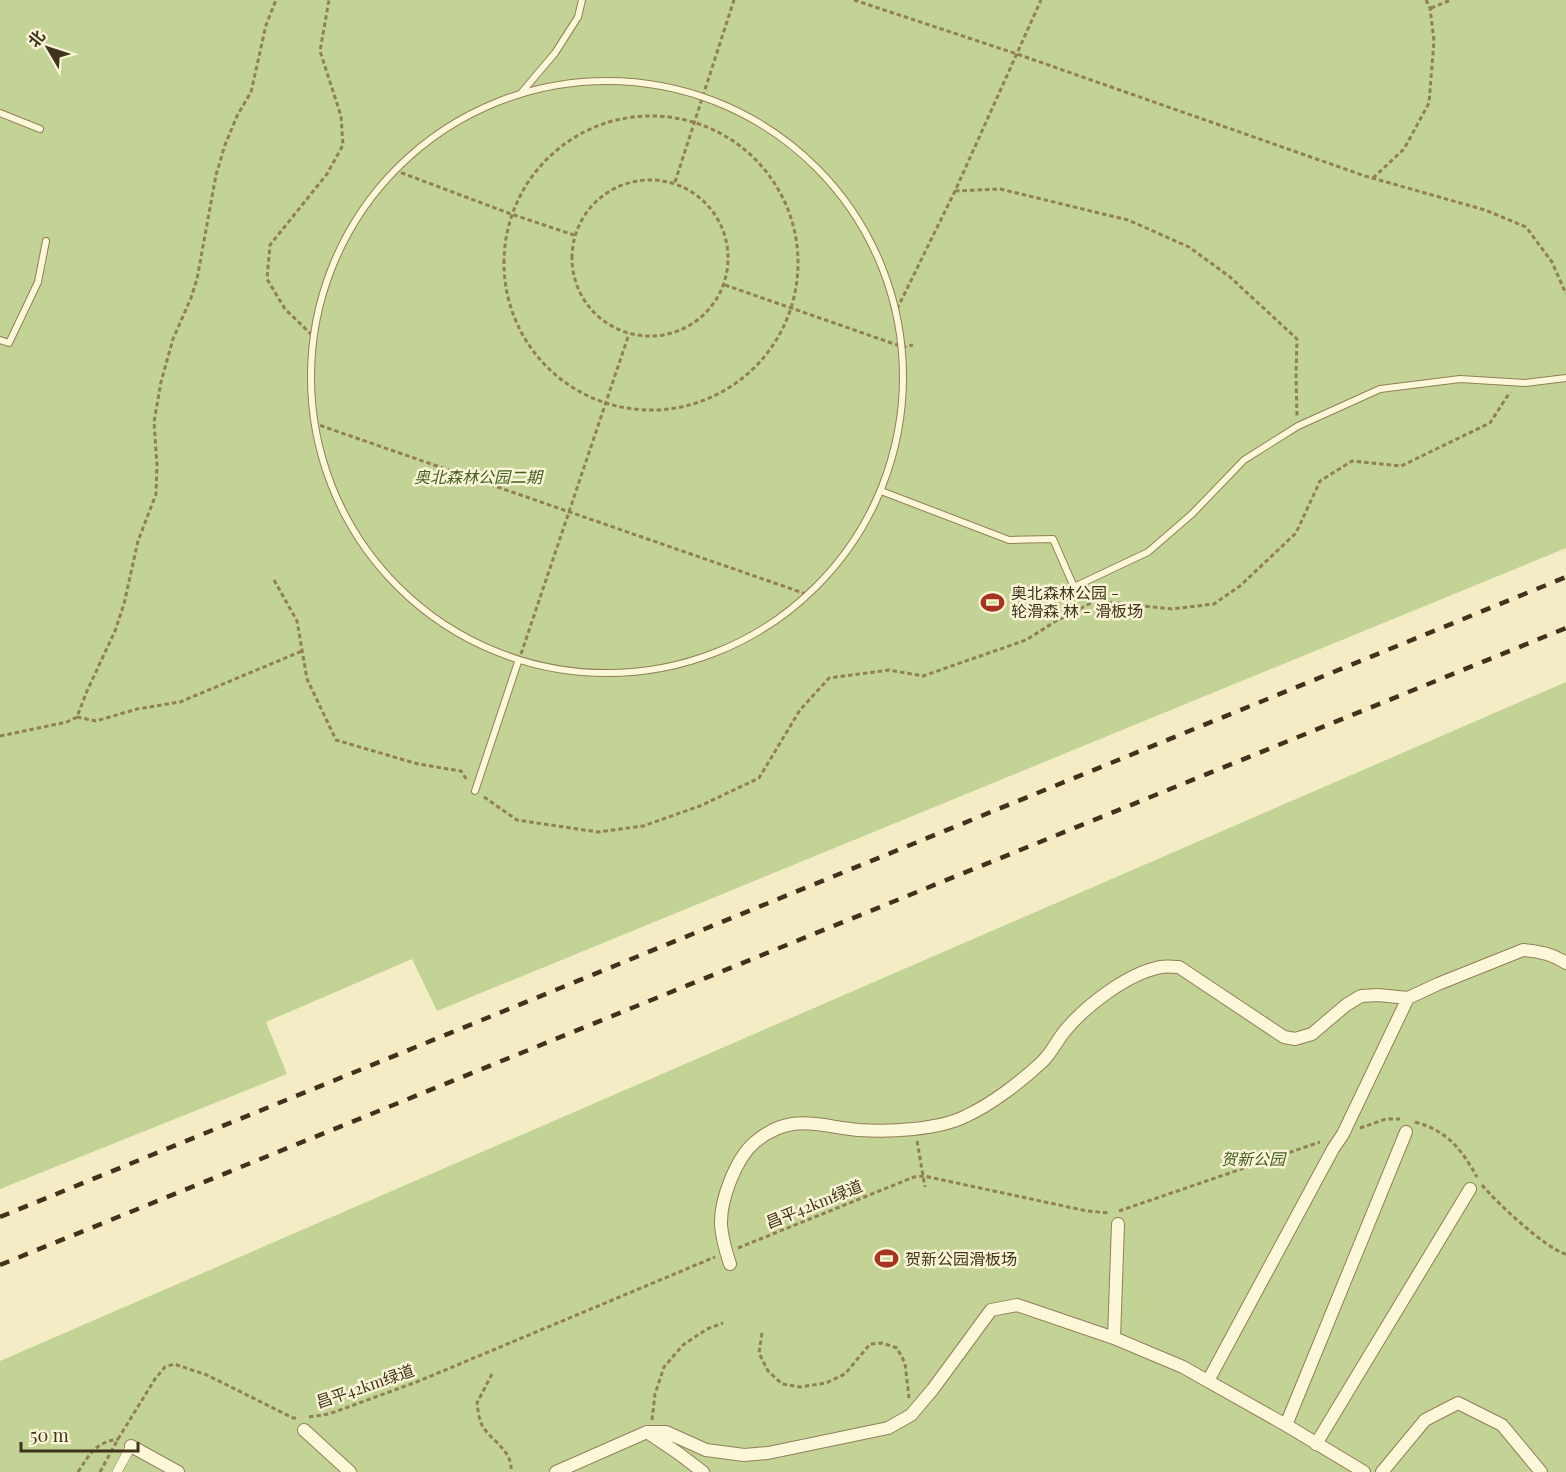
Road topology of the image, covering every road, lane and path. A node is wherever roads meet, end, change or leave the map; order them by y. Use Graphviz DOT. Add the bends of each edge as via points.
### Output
graph roads {
  1 [pos="276,0"];
  2 [pos="329,0"];
  3 [pos="582,0"];
  4 [pos="735,0"];
  5 [pos="854,0"];
  6 [pos="1041,0"];
  7 [pos="1426,0"];
  8 [pos="1451,0"];
  9 [pos="1430,8"];
  10 [pos="1017,54"];
  11 [pos="522,92"];
  12 [pos="704,95"];
  13 [pos="0,113"];
  14 [pos="696,121"];
  15 [pos="40,129"];
  16 [pos="394,170"];
  17 [pos="1373,178"];
  18 [pos="675,182"];
  19 [pos="955,191"];
  20 [pos="511,214"];
  21 [pos="574,235"];
  22 [pos="46,241"];
  23 [pos="725,285"];
  24 [pos="1566,294"];
  25 [pos="792,309"];
  26 [pos="897,309"];
  27 [pos="629,334"];
  28 [pos="312,335"];
  29 [pos="0,340"];
  30 [pos="913,345"];
  31 [pos="903,347"];
  32 [pos="1566,378"];
  33 [pos="1516,383"];
  34 [pos="606,405"];
  35 [pos="313,423"];
  36 [pos="1298,426"];
  37 [pos="881,491"];
  38 [pos="568,512"];
  39 [pos="274,580"];
  40 [pos="809,595"];
  41 [pos="302,651"];
  42 [pos="518,662"];
  43 [pos="76,717"];
  44 [pos="0,736"];
  45 [pos="475,791"];
  46 [pos="1566,963"];
  47 [pos="1408,998"];
  48 [pos="1403,1118"];
  49 [pos="1413,1121"];
  50 [pos="915,1128"];
  51 [pos="1406,1132"];
  52 [pos="1343,1134"];
  53 [pos="1321,1142"];
  54 [pos="924,1176"];
  55 [pos="925,1187"];
  56 [pos="1470,1189"];
  57 [pos="1118,1224"];
  58 [pos="1566,1254"];
  59 [pos="728,1259"];
  60 [pos="723,1323"];
  61 [pos="762,1333"];
  62 [pos="1114,1338"];
  63 [pos="492,1374"];
  64 [pos="1208,1381"];
  65 [pos="911,1415"];
  66 [pos="1286,1425"];
  67 [pos="304,1430"];
  68 [pos="647,1432"];
  69 [pos="118,1439"];
  70 [pos="1317,1444"];
  71 [pos="131,1446"];
  72 [pos="78,1472"];
  73 [pos="100,1472"];
  74 [pos="117,1472"];
  75 [pos="178,1472"];
  76 [pos="350,1472"];
  77 [pos="511,1472"];
  78 [pos="556,1472"];
  79 [pos="703,1472"];
  80 [pos="1364,1472"];
  81 [pos="1382,1472"];
  82 [pos="1541,1472"];
  1 -- 43 [label="path" via="266,25 251,92 225,145 197,279 161,382 154,422 156,494 138,541 115,631"];
  2 -- 28 [label="path" via="320,51 341,116 343,145 327,174 270,245 267,279 285,309"];
  3 -- 11 [label="lane" via="578,17 555,53"];
  4 -- 12 [label="path"];
  5 -- 10 [label="path"];
  6 -- 10 [label="path"];
  7 -- 9 [label="path"];
  8 -- 9 [label="path"];
  9 -- 17 [label="path" via="1434,41 1429,103 1404,149"];
  10 -- 17 [label="path"];
  10 -- 19 [label="path"];
  11 -- 12 [label="lane" via="582,81 644,82"];
  11 -- 16 [label="lane" via="453,123"];
  12 -- 14 [label="path"];
  12 -- 26 [label="lane" via="771,128 828,177 871,239"];
  13 -- 15 [label="lane"];
  14 -- 18 [label="path"];
  14 -- 20 [label="path" via="639,115 584,130 539,165"];
  14 -- 25 [label="path" via="747,149 783,195 798,251"];
  16 -- 20 [label="path"];
  16 -- 28 [label="lane" via="355,219 346,237 328,275"];
  17 -- 24 [label="path" via="1485,210 1526,227 1552,262"];
  18 -- 21 [label="path" via="644,179 614,188 589,207"];
  18 -- 23 [label="path" via="698,194 716,212 726,235 729,260"];
  19 -- 26 [label="path"];
  19 -- 36 [label="path" via="1000,189 1128,220 1189,247 1230,277 1297,339"];
  20 -- 21 [label="path"];
  20 -- 34 [label="path" via="503,273 518,330 555,376"];
  21 -- 27 [label="path" via="572,267 581,297 601,320"];
  22 -- 29 [label="lane" via="38,282 9,343"];
  23 -- 25 [label="path"];
  23 -- 27 [label="path" via="710,310 686,328 658,337"];
  25 -- 31 [label="path"];
  25 -- 34 [label="path" via="771,350 738,382 697,404 652,411"];
  26 -- 31 [label="lane"];
  27 -- 34 [label="path"];
  28 -- 35 [label="lane" via="309,379"];
  30 -- 31 [label="path"];
  31 -- 37 [label="lane" via="901,420"];
  32 -- 36 [label="lane" via="1525,383 1460,379 1380,389"];
  33 -- 45 [label="path" via="1490,423 1401,466 1352,461 1320,481 1296,533 1240,586 1214,604 1172,609 1095,601 1026,640 924,676 889,670 829,678 800,710 759,778 700,806 643,826 598,832 517,820"];
  34 -- 38 [label="path"];
  35 -- 38 [label="path"];
  35 -- 42 [label="lane" via="330,488 361,546 404,596 457,635"];
  36 -- 37 [label="lane" via="1244,460 1192,514 1148,552 1074,587 1053,539 1009,540"];
  37 -- 40 [label="lane" via="838,564"];
  38 -- 40 [label="path"];
  38 -- 42 [label="path"];
  39 -- 41 [label="path" via="297,621"];
  40 -- 42 [label="lane" via="759,632 703,659 682,664 642,673 579,674"];
  41 -- 43 [label="path" via="180,702 96,721"];
  41 -- 45 [label="path" via="307,679 336,740 418,765 461,771"];
  42 -- 45 [label="lane"];
  43 -- 44 [label="path"];
  46 -- 47 [label="street" via="1537,951 1523,950"];
  47 -- 50 [label="street" via="1361,996 1312,1034 1295,1039 1284,1037 1179,967 1162,966 1137,975 1087,1007 1044,1060 989,1105 945,1124"];
  47 -- 52 [label="street"];
  48 -- 52 [label="path" via="1386,1119"];
  49 -- 58 [label="path" via="1439,1130 1450,1139 1492,1197 1550,1246"];
  50 -- 54 [label="path"];
  50 -- 59 [label="street" via="879,1131 806,1122 779,1127 754,1143 736,1168 725,1196 721,1224"];
  51 -- 66 [label="street"];
  52 -- 64 [label="street"];
  53 -- 54 [label="path, 昌平42km绿道" via="1113,1213 1087,1211"];
  54 -- 55 [label="path"];
  54 -- 59 [label="path, 昌平42km绿道"];
  56 -- 70 [label="street"];
  57 -- 62 [label="street"];
  59 -- 69 [label="path, 昌平42km绿道" via="419,1381 314,1417 293,1418 207,1375 174,1364 155,1378"];
  60 -- 68 [label="path" via="683,1345 664,1367 655,1394 652,1425"];
  61 -- 65 [label="path" via="759,1353 768,1371 782,1384 800,1387 826,1383 844,1374 870,1344 897,1348 905,1363"];
  62 -- 64 [label="street"];
  62 -- 65 [label="street" via="1017,1305 991,1310"];
  63 -- 77 [label="path" via="477,1403 482,1426 502,1447 512,1464"];
  64 -- 66 [label="street"];
  65 -- 68 [label="street" via="888,1428 768,1454 706,1450 666,1432"];
  66 -- 70 [label="street"];
  67 -- 76 [label="street"];
  68 -- 78 [label="street"];
  68 -- 79 [label="street"];
  69 -- 71 [label="path"];
  69 -- 72 [label="path" via="92,1449"];
  69 -- 73 [label="path, 昌平42km绿道"];
  70 -- 80 [label="street"];
  71 -- 74 [label="street"];
  71 -- 75 [label="street"];
  81 -- 82 [label="street" via="1425,1420 1458,1403 1502,1425"];
}
